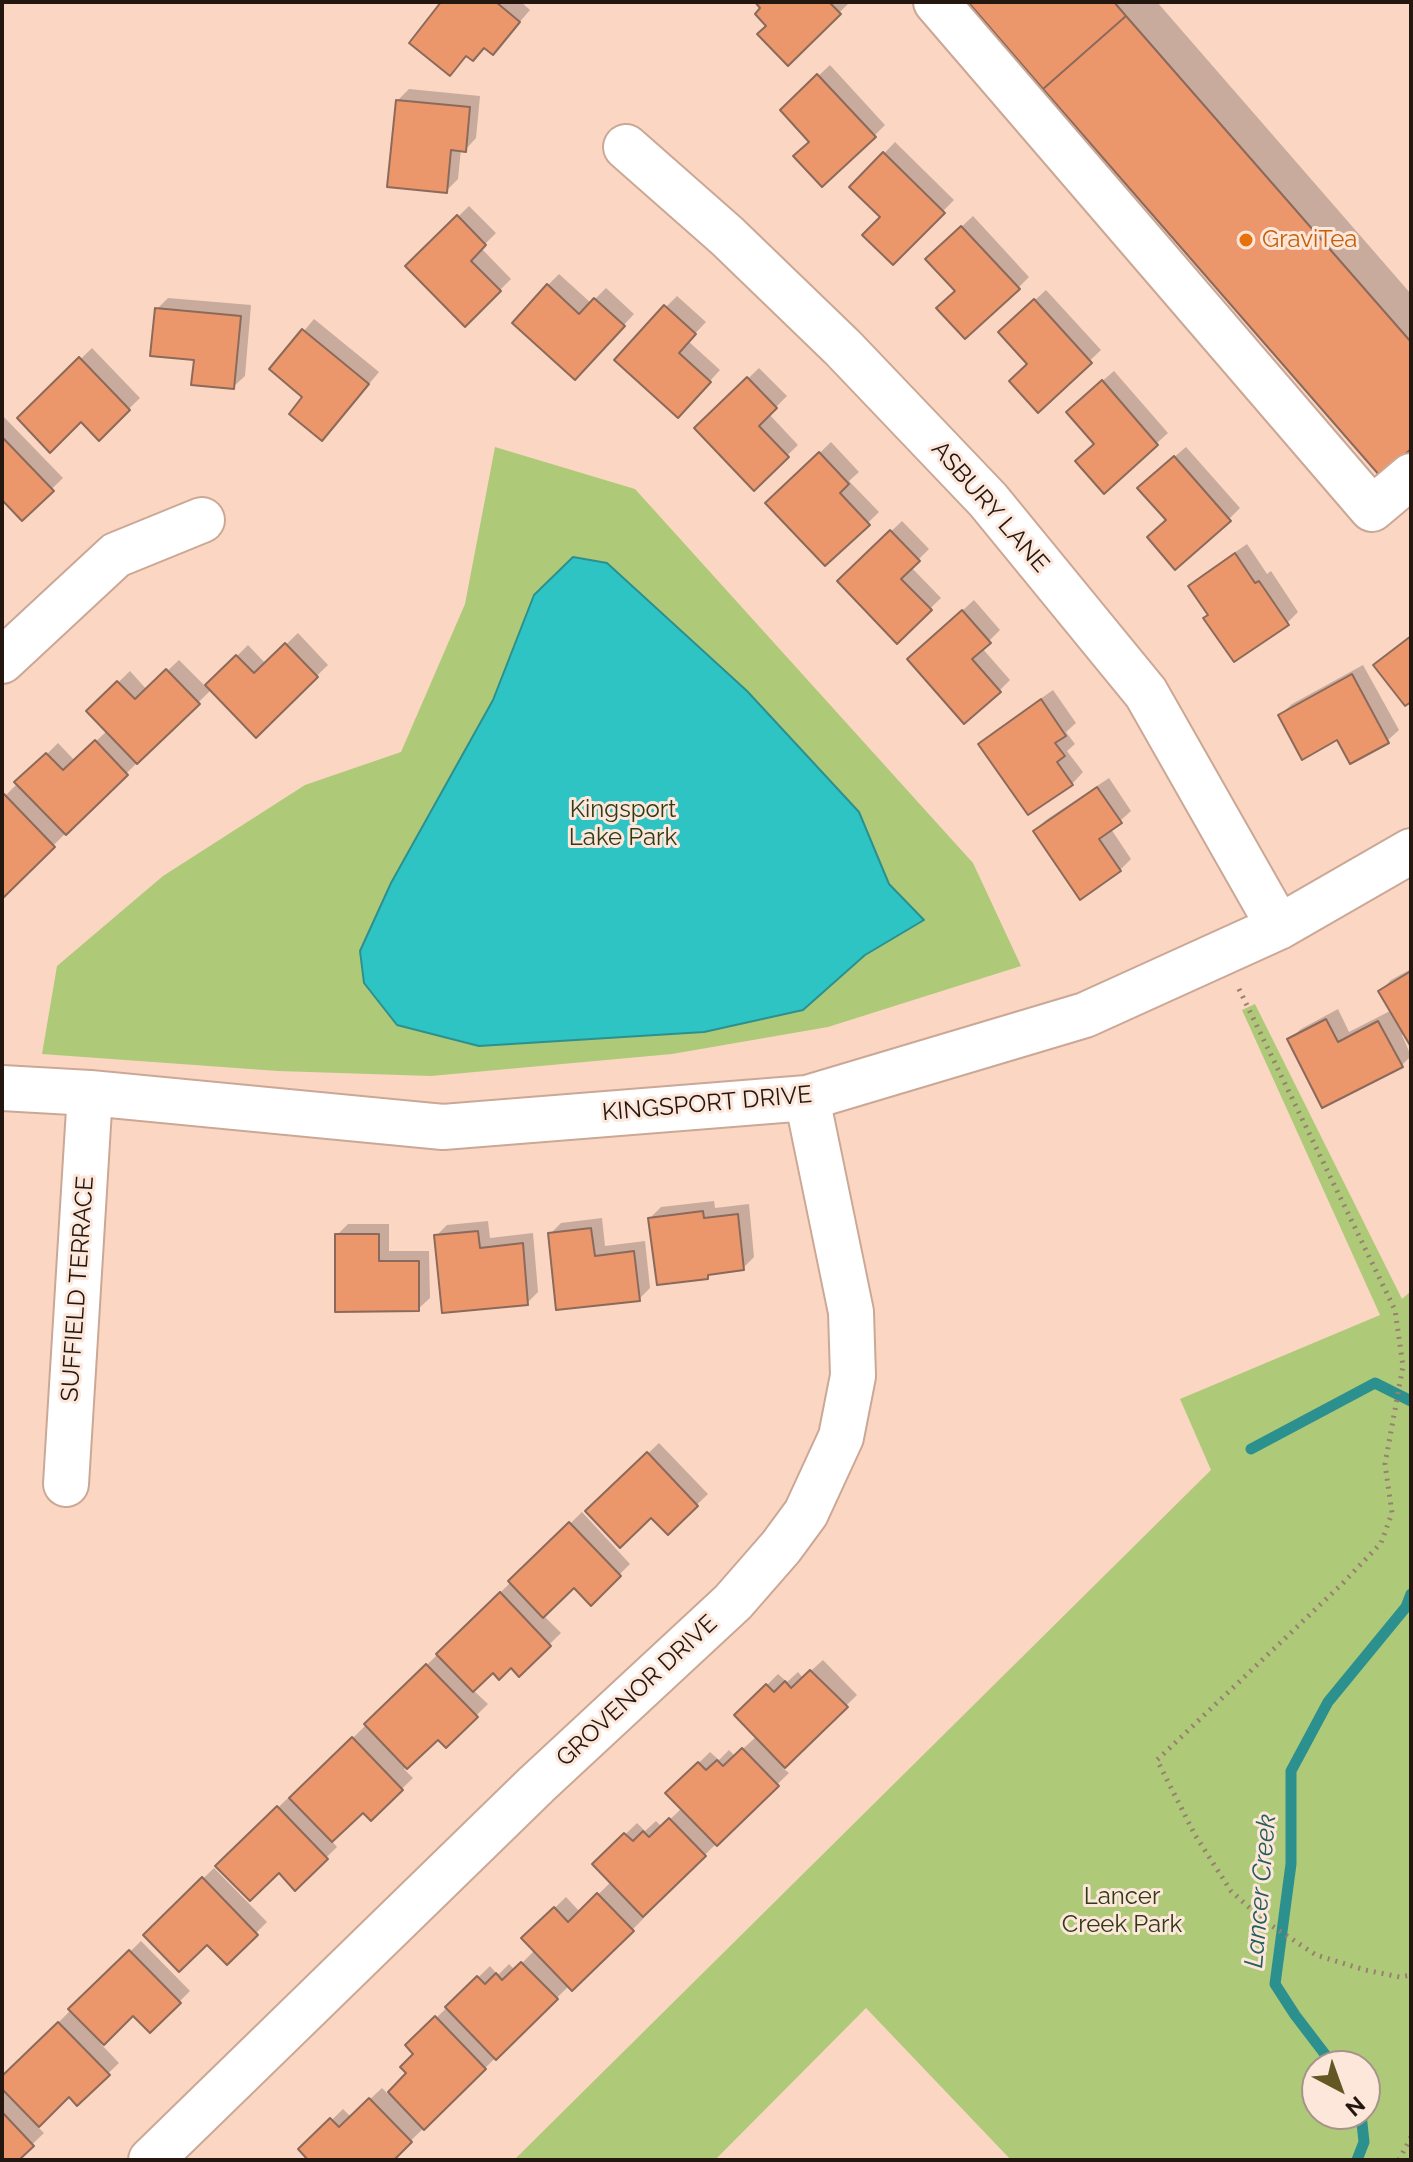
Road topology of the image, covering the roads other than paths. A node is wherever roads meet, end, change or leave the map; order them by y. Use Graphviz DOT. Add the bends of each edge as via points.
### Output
graph roads {
  1 [pos="936,2"];
  2 [pos="626,147"];
  3 [pos="1411,476"];
  4 [pos="202,520"];
  5 [pos="2,661"];
  6 [pos="1411,851"];
  7 [pos="1279,927"];
  8 [pos="2,1088"];
  9 [pos="90,1093"];
  10 [pos="807,1098"];
  11 [pos="66,1484"];
  12 [pos="151,2160"];
  1 -- 3 [label="street" via="1372,509"];
  2 -- 7 [label="street, ASBURY LANE" via="833,338 988,500 1146,693"];
  4 -- 5 [label="street" via="116,555"];
  6 -- 7 [label="street, KINGSPORT DRIVE"];
  7 -- 10 [label="street, KINGSPORT DRIVE" via="1085,1015"];
  8 -- 9 [label="street, KINGSPORT DRIVE"];
  9 -- 10 [label="street, KINGSPORT DRIVE" via="443,1127"];
  9 -- 11 [label="street, SUFFIELD TERRACE"];
  10 -- 12 [label="street, GROVENOR DRIVE" via="851,1312 853,1376 841,1437 806,1513 733,1602 537,1784"];
}
